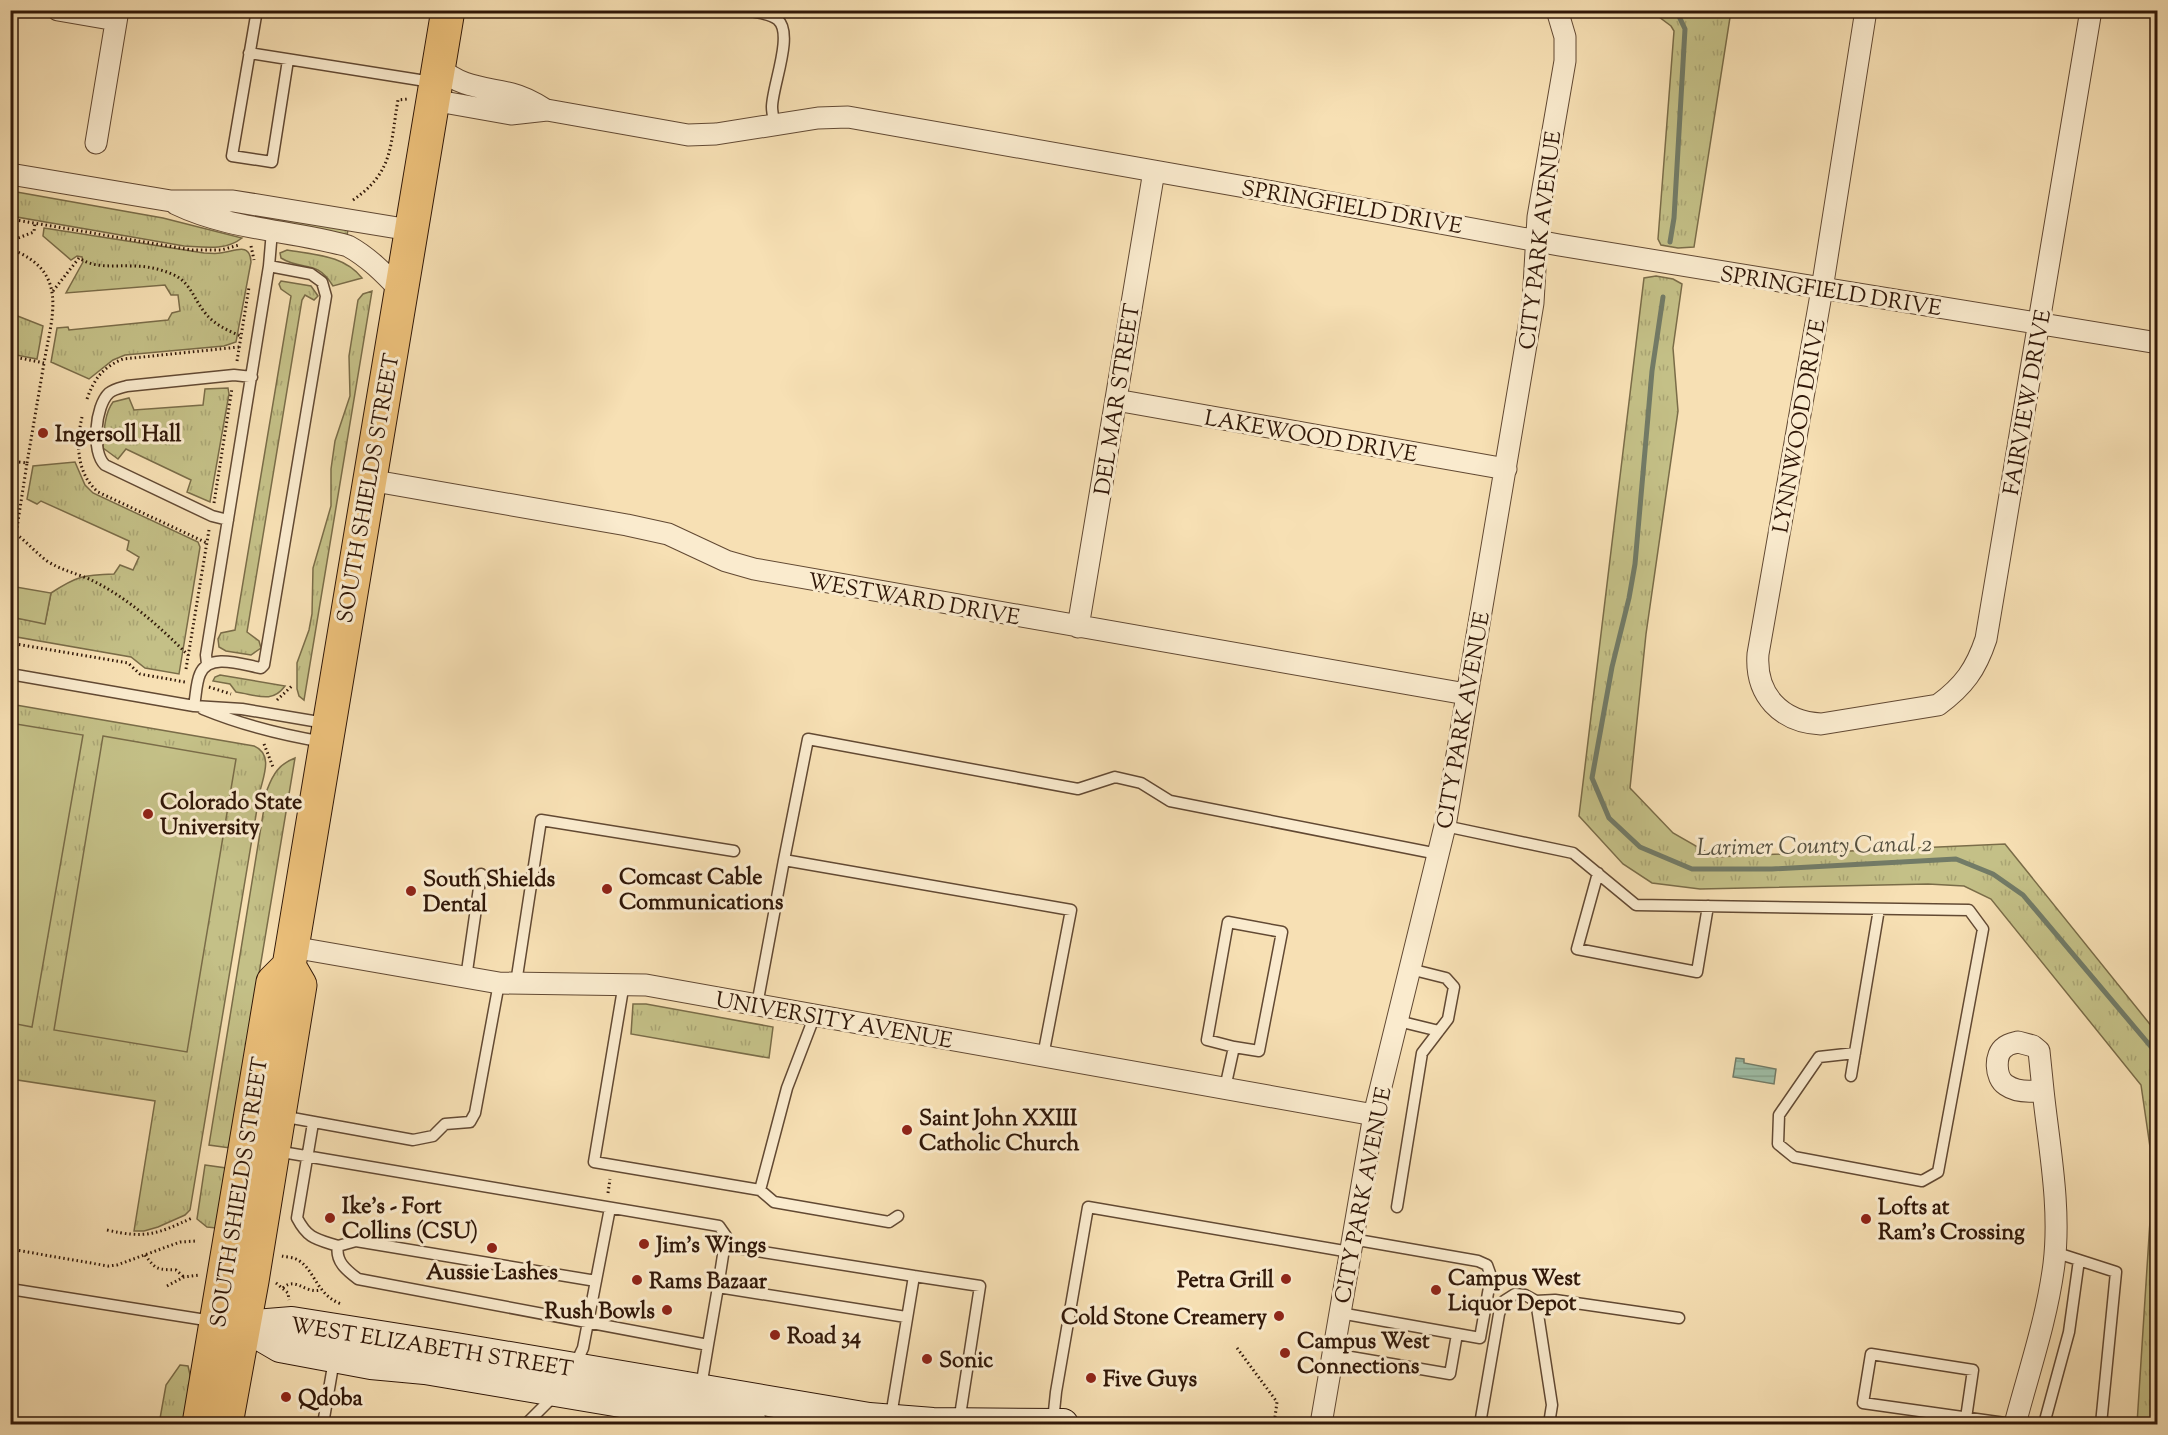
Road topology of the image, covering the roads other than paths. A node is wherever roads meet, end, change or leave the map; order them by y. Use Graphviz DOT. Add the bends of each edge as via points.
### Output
graph roads {
  1 [pos="58,10"];
  2 [pos="257,10"];
  3 [pos="448,10"];
  4 [pos="747,10"];
  5 [pos="1557,10"];
  6 [pos="1866,10"];
  7 [pos="2091,10"];
  8 [pos="117,15"];
  9 [pos="249,53"];
  10 [pos="288,60"];
  11 [pos="435,83"];
  12 [pos="546,110"];
  13 [pos="775,126"];
  14 [pos="96,143"];
  15 [pos="1154,171"];
  16 [pos="10,174"];
  17 [pos="171,201"];
  18 [pos="410,230"];
  19 [pos="272,231"];
  20 [pos="1537,240"];
  21 [pos="269,266"];
  22 [pos="1822,289"];
  23 [pos="400,290"];
  24 [pos="2039,323"];
  25 [pos="2157,343"];
  26 [pos="252,377"];
  27 [pos="1116,400"];
  28 [pos="1506,469"];
  29 [pos="369,480"];
  30 [pos="228,520"];
  31 [pos="1078,627"];
  32 [pos="207,664"];
  33 [pos="10,674"];
  34 [pos="1466,694"];
  35 [pos="194,706"];
  36 [pos="1866,718"];
  37 [pos="326,733"];
  38 [pos="1445,826"];
  39 [pos="734,851"];
  40 [pos="1438,854"];
  41 [pos="784,860"];
  42 [pos="1598,873"];
  43 [pos="481,874"];
  44 [pos="1708,906"];
  45 [pos="1879,909"];
  46 [pos="290,956"];
  47 [pos="1410,969"];
  48 [pos="466,978"];
  49 [pos="508,983"];
  50 [pos="624,983"];
  51 [pos="757,1005"];
  52 [pos="815,1015"];
  53 [pos="1398,1021"];
  54 [pos="1438,1030"];
  55 [pos="1234,1047"];
  56 [pos="1855,1053"];
  57 [pos="1043,1056"];
  58 [pos="1851,1076"];
  59 [pos="1225,1088"];
  60 [pos="2043,1090"];
  61 [pos="1374,1115"];
  62 [pos="278,1116"];
  63 [pos="313,1123"];
  64 [pos="273,1150"];
  65 [pos="306,1156"];
  66 [pos="760,1190"];
  67 [pos="1397,1207"];
  68 [pos="610,1208"];
  69 [pos="898,1216"];
  70 [pos="1351,1245"];
  71 [pos="338,1246"];
  72 [pos="725,1246"];
  73 [pos="2054,1252"];
  74 [pos="2079,1260"];
  75 [pos="914,1276"];
  76 [pos="596,1281"];
  77 [pos="718,1287"];
  78 [pos="10,1289"];
  79 [pos="1536,1301"];
  80 [pos="1340,1313"];
  81 [pos="906,1317"];
  82 [pos="1679,1318"];
  83 [pos="588,1323"];
  84 [pos="231,1324"];
  85 [pos="1457,1334"];
  86 [pos="708,1345"];
  87 [pos="1333,1354"];
  88 [pos="334,1358"];
  89 [pos="566,1380"];
  90 [pos="700,1390"];
  91 [pos="820,1417"];
  92 [pos="1966,1418"];
  93 [pos="904,1422"];
  94 [pos="959,1423"];
  95 [pos="1053,1424"];
  96 [pos="199,1425"];
  97 [pos="226,1425"];
  98 [pos="323,1425"];
  99 [pos="526,1425"];
  100 [pos="752,1425"];
  101 [pos="1063,1425"];
  102 [pos="1321,1425"];
  103 [pos="1480,1425"];
  104 [pos="1549,1425"];
  105 [pos="2013,1425"];
  106 [pos="2044,1425"];
  107 [pos="2101,1425"];
  1 -- 8 [label="street"];
  2 -- 9 [label="lane"];
  3 -- 11 [label="main road, SOUTH SHIELDS STREET"];
  4 -- 13 [label="lane" via="773,16 784,30 772,108"];
  5 -- 20 [label="street, CITY PARK AVENUE" via="1565,38 1565,61"];
  6 -- 22 [label="street, LYNNWOOD DRIVE"];
  7 -- 24 [label="street, FAIRVIEW DRIVE"];
  8 -- 14 [label="street"];
  9 -- 10 [label="lane"];
  9 -- 10 [label="lane" via="231,156 272,162"];
  10 -- 11 [label="lane"];
  11 -- 12 [label="street, SPRINGFIELD DRIVE" via="455,80 512,94"];
  11 -- 12 [label="street, SPRINGFIELD DRIVE" via="511,114"];
  11 -- 18 [label="main road, SOUTH SHIELDS STREET"];
  12 -- 13 [label="street, SPRINGFIELD DRIVE" via="688,135"];
  13 -- 15 [label="street, SPRINGFIELD DRIVE" via="848,117"];
  15 -- 20 [label="street, SPRINGFIELD DRIVE"];
  15 -- 27 [label="street, DEL MAR STREET"];
  16 -- 17 [label="street"];
  17 -- 18 [label="street" via="226,201"];
  17 -- 19 [label="street" via="198,214"];
  18 -- 23 [label="main road, SOUTH SHIELDS STREET"];
  19 -- 21 [label="lane"];
  19 -- 23 [label="street" via="348,246 361,253"];
  20 -- 22 [label="street, SPRINGFIELD DRIVE"];
  20 -- 28 [label="street, CITY PARK AVENUE" via="1533,303"];
  21 -- 26 [label="lane"];
  21 -- 32 [label="lane" via="312,274 322,282 326,296 264,665 261,668 217,661"];
  22 -- 24 [label="street, SPRINGFIELD DRIVE"];
  22 -- 36 [label="street, LYNNWOOD DRIVE" via="1757,663 1767,695 1792,718 1821,724"];
  23 -- 29 [label="main road, SOUTH SHIELDS STREET"];
  24 -- 25 [label="street, SPRINGFIELD DRIVE"];
  24 -- 36 [label="street, FAIRVIEW DRIVE" via="1986,639 1979,659 1970,675 1938,705"];
  26 -- 30 [label="lane"];
  26 -- 30 [label="lane" via="234,375 114,390 104,399 97,425 97,453 105,465"];
  27 -- 28 [label="street, LAKEWOOD DRIVE"];
  27 -- 31 [label="street, DEL MAR STREET"];
  28 -- 34 [label="street, CITY PARK AVENUE"];
  29 -- 31 [label="street, WESTWARD DRIVE" via="668,534 726,561 754,569"];
  29 -- 37 [label="main road, SOUTH SHIELDS STREET"];
  30 -- 32 [label="lane"];
  31 -- 34 [label="street, WESTWARD DRIVE"];
  32 -- 35 [label="lane" via="199,675"];
  33 -- 35 [label="lane"];
  34 -- 38 [label="street, CITY PARK AVENUE"];
  35 -- 37 [label="lane" via="242,709"];
  35 -- 37 [label="lane" via="292,737"];
  37 -- 46 [label="main road, SOUTH SHIELDS STREET"];
  38 -- 40 [label="street, CITY PARK AVENUE"];
  38 -- 42 [label="lane" via="1573,853"];
  39 -- 49 [label="lane" via="541,820"];
  40 -- 41 [label="lane" via="1170,801 1141,783 1114,777 1078,789 808,739"];
  40 -- 47 [label="street, CITY PARK AVENUE"];
  41 -- 51 [label="lane"];
  41 -- 57 [label="lane" via="1071,910"];
  42 -- 44 [label="lane" via="1636,905"];
  42 -- 44 [label="lane" via="1577,949 1696,972"];
  43 -- 48 [label="lane"];
  44 -- 45 [label="lane"];
  45 -- 56 [label="lane"];
  45 -- 56 [label="lane" via="1969,910 1983,929 1938,1172 1922,1181 1794,1157 1778,1143 1779,1115 1819,1057"];
  46 -- 48 [label="street, UNIVERSITY AVENUE"];
  46 -- 62 [label="main road, SOUTH SHIELDS STREET" via="300,985"];
  46 -- 84 [label="main road, SOUTH SHIELDS STREET" via="273,982"];
  47 -- 53 [label="street, CITY PARK AVENUE"];
  47 -- 54 [label="lane" via="1446,978 1454,987 1448,1019"];
  48 -- 49 [label="street, UNIVERSITY AVENUE"];
  49 -- 50 [label="street, UNIVERSITY AVENUE"];
  49 -- 63 [label="lane" via="470,1122 445,1124 433,1136 413,1140"];
  50 -- 51 [label="street, UNIVERSITY AVENUE"];
  50 -- 66 [label="lane" via="594,1162"];
  51 -- 52 [label="street, UNIVERSITY AVENUE"];
  52 -- 57 [label="street, UNIVERSITY AVENUE"];
  52 -- 66 [label="lane" via="787,1088"];
  53 -- 54 [label="lane"];
  53 -- 61 [label="street, CITY PARK AVENUE"];
  54 -- 67 [label="lane" via="1422,1053"];
  55 -- 55 [label="lane" via="1259,1051 1282,932 1228,922 1207,1040"];
  55 -- 59 [label="lane"];
  56 -- 58 [label="lane"];
  57 -- 59 [label="street, UNIVERSITY AVENUE"];
  59 -- 61 [label="street, UNIVERSITY AVENUE"];
  60 -- 73 [label="street" via="2055,1208"];
  61 -- 70 [label="street, CITY PARK AVENUE"];
  62 -- 63 [label="lane"];
  62 -- 64 [label="main road, SOUTH SHIELDS STREET"];
  63 -- 65 [label="lane"];
  64 -- 65 [label="lane"];
  64 -- 84 [label="main road, SOUTH SHIELDS STREET"];
  65 -- 68 [label="lane"];
  65 -- 71 [label="lane" via="297,1218 305,1232"];
  66 -- 69 [label="lane" via="774,1202 889,1222"];
  68 -- 72 [label="lane" via="719,1226 726,1236"];
  68 -- 76 [label="lane"];
  70 -- 80 [label="street, CITY PARK AVENUE"];
  70 -- 85 [label="lane" via="1484,1262 1491,1276 1480,1338"];
  70 -- 95 [label="lane" via="1088,1207"];
  71 -- 76 [label="lane" via="356,1241"];
  71 -- 83 [label="lane" via="336,1255 344,1269 358,1280"];
  72 -- 75 [label="lane"];
  72 -- 77 [label="lane"];
  73 -- 74 [label="lane"];
  73 -- 105 [label="street" via="2044,1320"];
  74 -- 106 [label="lane" via="2069,1332"];
  74 -- 107 [label="lane" via="2116,1272"];
  75 -- 81 [label="lane"];
  75 -- 94 [label="lane" via="980,1286"];
  76 -- 83 [label="lane"];
  77 -- 81 [label="lane"];
  77 -- 86 [label="lane"];
  78 -- 84 [label="lane"];
  79 -- 82 [label="lane" via="1555,1300"];
  79 -- 103 [label="lane" via="1525,1294 1515,1294 1504,1302"];
  79 -- 104 [label="lane" via="1552,1406"];
  80 -- 85 [label="lane"];
  80 -- 87 [label="street, CITY PARK AVENUE"];
  81 -- 93 [label="lane"];
  83 -- 86 [label="lane"];
  83 -- 89 [label="lane" via="583,1348"];
  84 -- 88 [label="main road, WEST ELIZABETH STREET" via="280,1347"];
  84 -- 89 [label="main road, WEST ELIZABETH STREET" via="292,1322"];
  84 -- 96 [label="main road, SOUTH SHIELDS STREET"];
  84 -- 97 [label="main road, SOUTH SHIELDS STREET"];
  85 -- 87 [label="lane" via="1450,1374"];
  86 -- 90 [label="lane"];
  87 -- 102 [label="street, CITY PARK AVENUE"];
  88 -- 89 [label="main road, WEST ELIZABETH STREET"];
  88 -- 98 [label="lane"];
  89 -- 90 [label="main road, WEST ELIZABETH STREET"];
  89 -- 99 [label="lane"];
  89 -- 100 [label="main road, WEST ELIZABETH STREET"];
  90 -- 91 [label="main road, WEST ELIZABETH STREET"];
  91 -- 93 [label="main road, WEST ELIZABETH STREET"];
  92 -- 92 [label="lane" via="1863,1403 1871,1354 1973,1370"];
  92 -- 105 [label="lane"];
  93 -- 94 [label="main road, WEST ELIZABETH STREET"];
  94 -- 95 [label="main road, WEST ELIZABETH STREET"];
  95 -- 101 [label="main road, WEST ELIZABETH STREET"];
}
